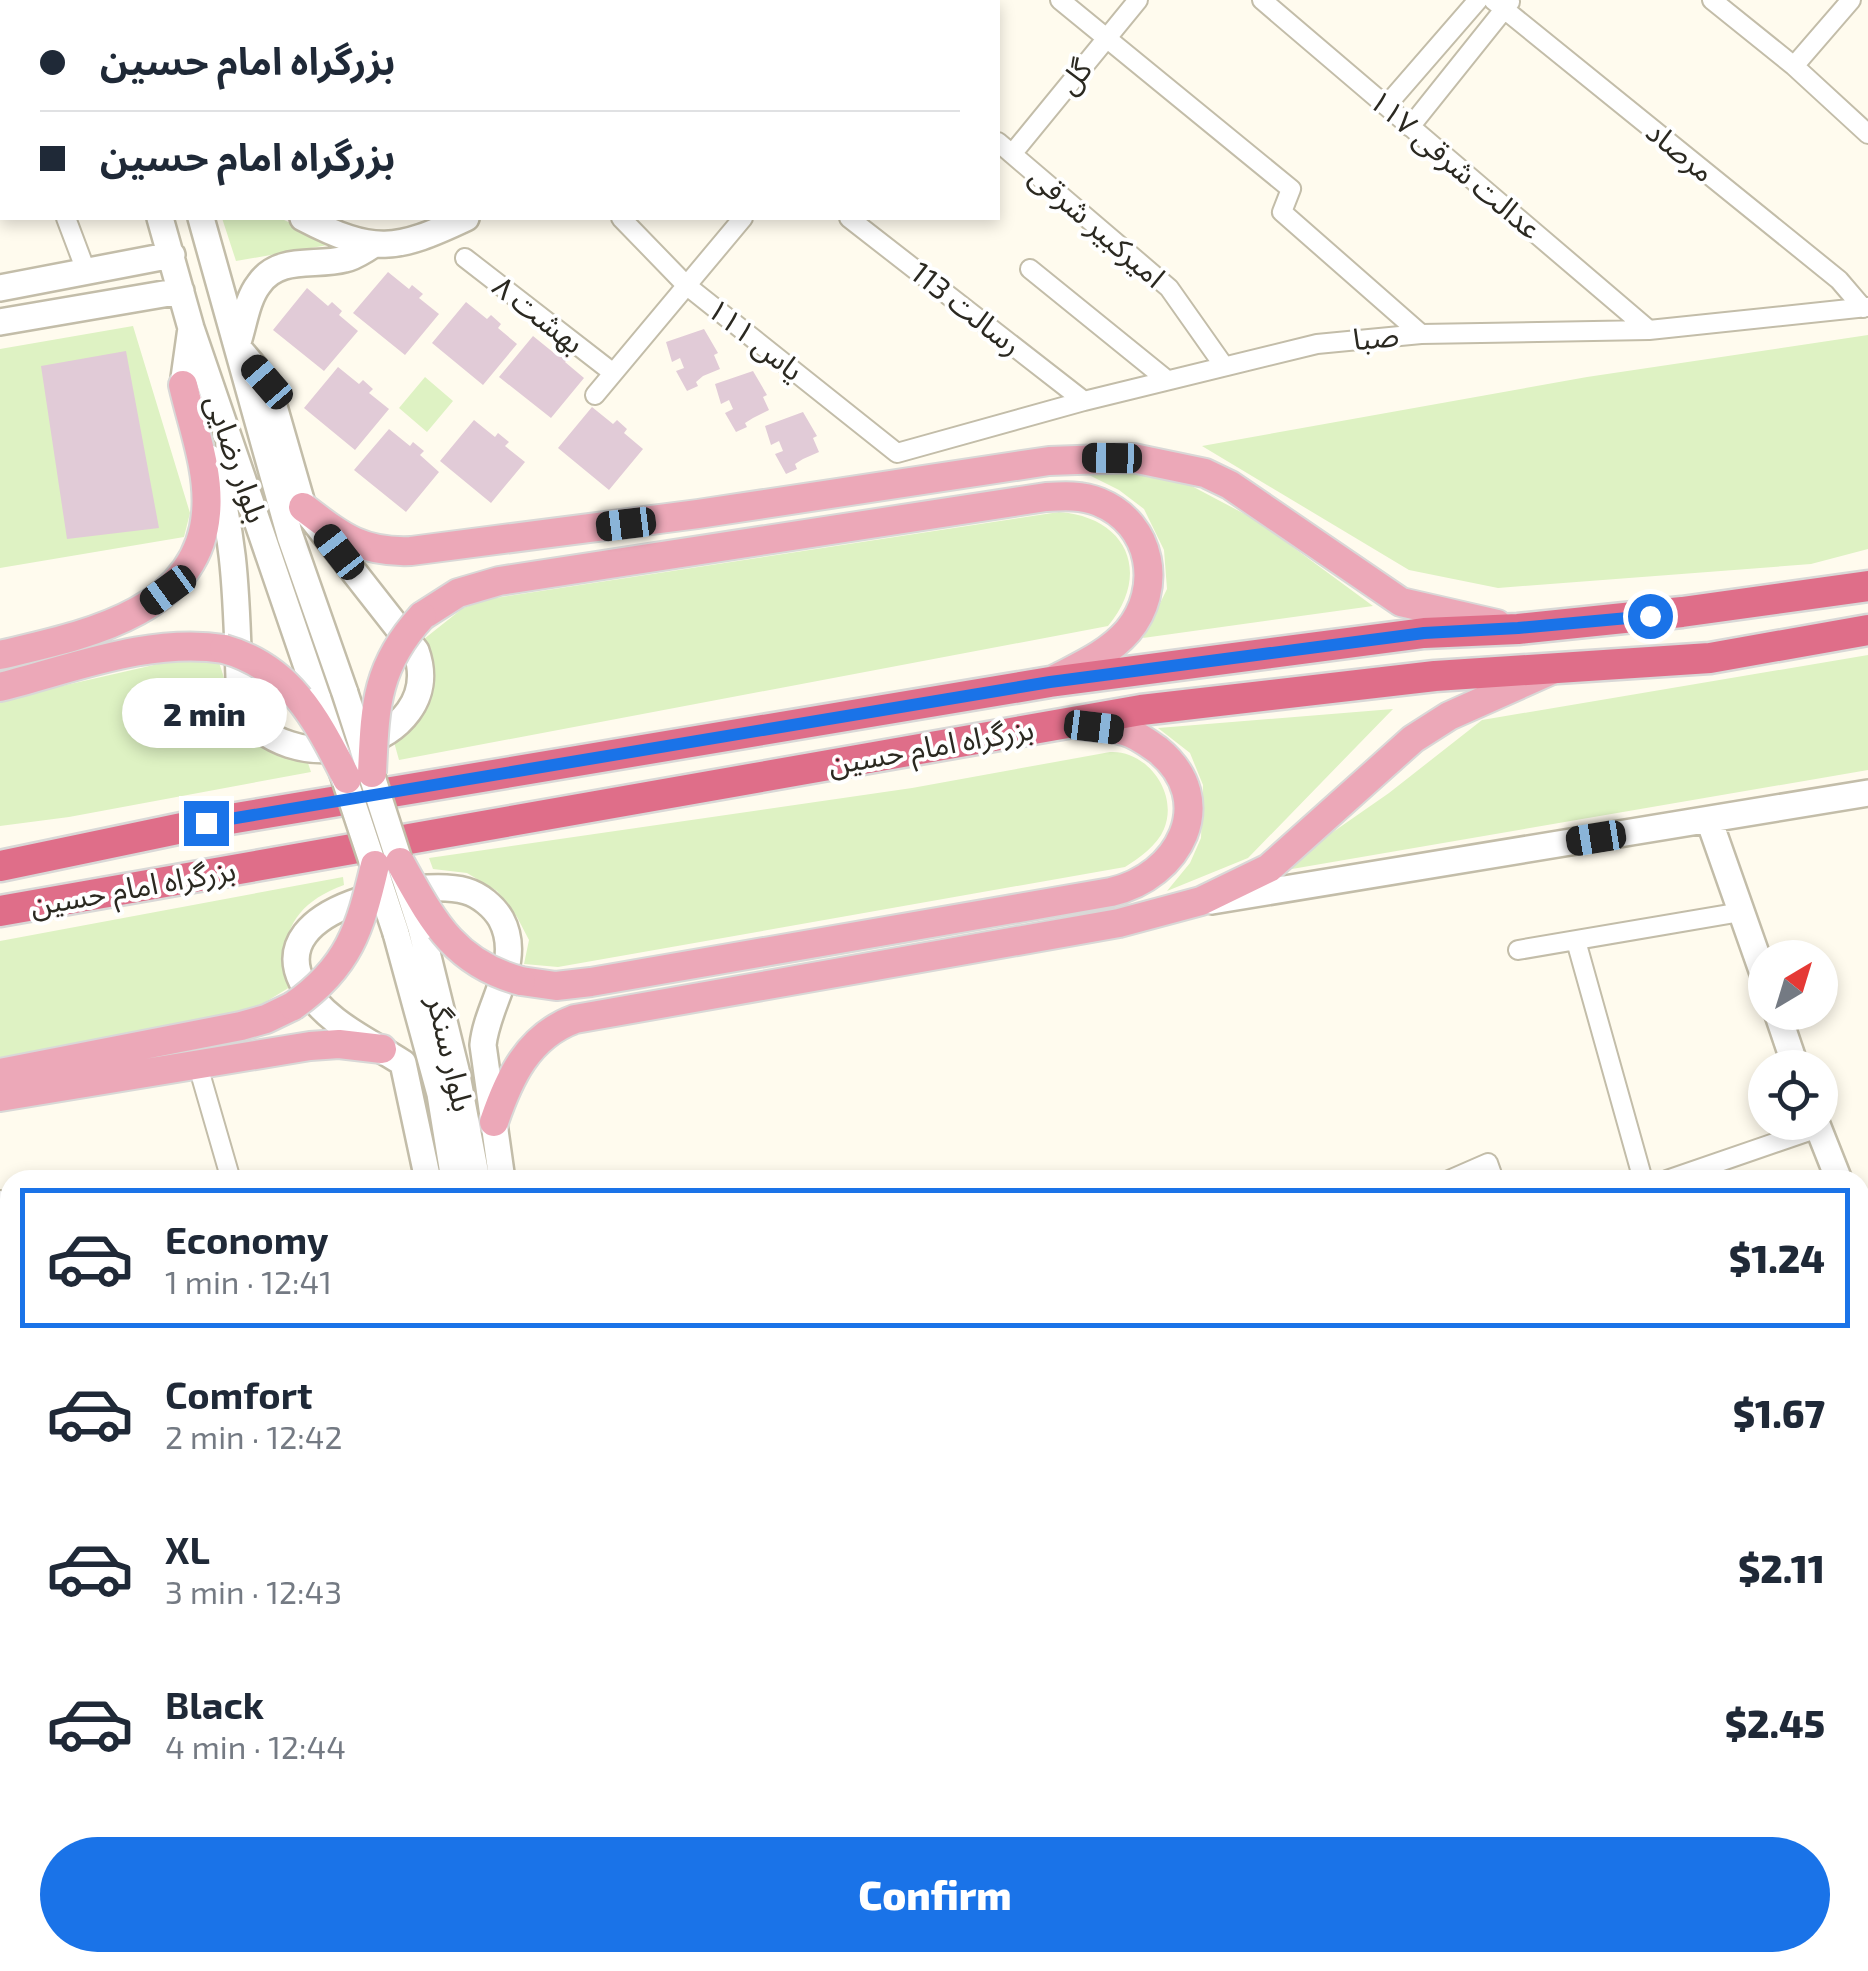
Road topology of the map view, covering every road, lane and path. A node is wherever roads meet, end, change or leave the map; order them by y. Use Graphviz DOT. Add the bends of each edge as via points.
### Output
graph roads {
  1 [pos="1060,0"];
  2 [pos="1138,0"];
  3 [pos="1262,0"];
  4 [pos="1478,0"];
  5 [pos="1712,0"];
  6 [pos="1851,0"];
  7 [pos="1503,3"];
  8 [pos="1107,38"];
  9 [pos="1794,66"];
  10 [pos="1386,106"];
  11 [pos="1410,127"];
  12 [pos="1868,134"];
  13 [pos="1005,148"];
  14 [pos="67,220"];
  15 [pos="161,220"];
  16 [pos="202,220"];
  17 [pos="307,220"];
  18 [pos="461,220"];
  19 [pos="623,220"];
  20 [pos="741,220"];
  21 [pos="852,220"];
  22 [pos="373,245"];
  23 [pos="172,255"];
  24 [pos="465,258"];
  25 [pos="1030,269"];
  26 [pos="86,271"];
  27 [pos="686,285"];
  28 [pos="0,288"];
  29 [pos="180,291"];
  30 [pos="1866,308"];
  31 [pos="0,322"];
  32 [pos="191,328"];
  33 [pos="1649,330"];
  34 [pos="1421,334"];
  35 [pos="239,346"];
  36 [pos="1224,366"];
  37 [pos="612,372"];
  38 [pos="1166,380"];
  39 [pos="183,385"];
  40 [pos="595,394"];
  41 [pos="1084,401"];
  42 [pos="897,452"];
  43 [pos="303,507"];
  44 [pos="1868,586"];
  45 [pos="1518,628"];
  46 [pos="1868,630"];
  47 [pos="0,655"];
  48 [pos="1560,667"];
  49 [pos="1050,682"];
  50 [pos="0,687"];
  51 [pos="1062,724"];
  52 [pos="359,776"];
  53 [pos="1868,793"];
  54 [pos="1709,820"];
  55 [pos="388,864"];
  56 [pos="0,866"];
  57 [pos="1187,905"];
  58 [pos="0,911"];
  59 [pos="1742,912"];
  60 [pos="408,931"];
  61 [pos="1752,940"];
  62 [pos="1576,941"];
  63 [pos="1518,950"];
  64 [pos="382,1050"];
  65 [pos="198,1066"];
  66 [pos="0,1073"];
  67 [pos="0,1098"];
  68 [pos="494,1122"];
  69 [pos="1776,1140"];
  70 [pos="1823,1140"];
  71 [pos="228,1170"];
  72 [pos="426,1170"];
  73 [pos="452,1170"];
  74 [pos="474,1170"];
  75 [pos="501,1170"];
  76 [pos="1640,1170"];
  77 [pos="1694,1170"];
  78 [pos="1835,1170"];
  1 -- 8 [label="street"];
  2 -- 8 [label="street, گل"];
  3 -- 10 [label="street, ۱۱۷ عدالت شرقی"];
  4 -- 10 [label="street"];
  5 -- 9 [label="street"];
  6 -- 9 [label="street"];
  7 -- 11 [label="street"];
  7 -- 30 [label="street, مرصاد"];
  8 -- 13 [label="street, گل"];
  8 -- 34 [label="street" via="1291,189 1282,212"];
  9 -- 12 [label="street"];
  10 -- 11 [label="street, ۱۱۷ عدالت شرقی"];
  11 -- 33 [label="street, ۱۱۷ عدالت شرقی"];
  13 -- 36 [label="street, امیرکبیر شرقی" via="1169,288"];
  14 -- 26 [label="street"];
  15 -- 23 [label="main road, بلوار رضایی"];
  16 -- 35 [label="main road, بلوار رضایی"];
  17 -- 22 [label="main road"];
  18 -- 22 [label="main road" via="411,242"];
  19 -- 27 [label="street, یاس ۱۱۱"];
  20 -- 27 [label="street"];
  21 -- 41 [label="street, رسالت 113"];
  22 -- 35 [label="main road" via="349,259 274,270 253,294"];
  23 -- 26 [label="main road"];
  23 -- 29 [label="main road, بلوار رضایی"];
  24 -- 37 [label="street, ۸ بهشت"];
  25 -- 38 [label="street"];
  26 -- 28 [label="main road"];
  27 -- 37 [label="street"];
  27 -- 42 [label="street, یاس ۱۱۱"];
  29 -- 31 [label="main road"];
  29 -- 32 [label="main road, بلوار رضایی"];
  30 -- 33 [label="street, صبا"];
  32 -- 39 [label="main road"];
  32 -- 52 [label="main road, بلوار رضایی, bridge" via="318,698"];
  33 -- 34 [label="street, صبا"];
  34 -- 36 [label="street, صبا" via="1317,344"];
  35 -- 43 [label="main road" via="267,382"];
  35 -- 52 [label="main road, بلوار رضایی, bridge" via="290,536 345,693"];
  36 -- 38 [label="street, صبا"];
  37 -- 40 [label="street"];
  38 -- 41 [label="street, صبا"];
  39 -- 43 [label="main road" via="232,542 240,702 253,724 277,742 324,750 394,726 411,709 422,676 416,651"];
  39 -- 47 [label="main road" via="206,491 191,562 138,612 81,635"];
  41 -- 42 [label="street, صبا"];
  43 -- 45 [label="main road" via="354,544 411,552 1049,461 1133,458 1230,485 1401,602"];
  44 -- 45 [label="highway, بزرگراه امام حسین"];
  45 -- 49 [label="highway, بزرگراه امام حسین" via="1424,633"];
  46 -- 48 [label="highway, بزرگراه امام حسین" via="1710,658"];
  48 -- 51 [label="highway, بزرگراه امام حسین" via="1317,688"];
  48 -- 57 [label="main road" via="1413,739 1268,868"];
  49 -- 52 [label="main road, bridge" via="1126,634 1150,579 1132,527 1082,497 1046,497 499,580 458,593 422,616 393,652"];
  49 -- 56 [label="highway, بزرگراه امام حسین" via="206,823"];
  50 -- 52 [label="main road, bridge" via="158,648 224,649 258,662 298,692"];
  51 -- 55 [label="main road, bridge" via="1125,731 1180,774 1188,794 1184,834 1164,867 1143,882 556,986 486,968 455,947"];
  51 -- 58 [label="highway, بزرگراه امام حسین"];
  52 -- 55 [label="main road, bridge"];
  53 -- 54 [label="main road"];
  54 -- 57 [label="main road"];
  54 -- 59 [label="main road"];
  55 -- 60 [label="main road, bridge"];
  55 -- 66 [label="main road, bridge" via="343,958 293,1006 241,1026"];
  57 -- 68 [label="main road" via="1120,923 574,1020 535,1042"];
  59 -- 61 [label="main road"];
  59 -- 62 [label="street"];
  60 -- 73 [label="main road, بلوار سنگر"];
  60 -- 74 [label="main road, بلوار سنگر" via="456,1070"];
  62 -- 63 [label="street"];
  62 -- 76 [label="street"];
  64 -- 65 [label="main road" via="325,1045"];
  64 -- 68 [label="main road" via="337,1022 301,980 306,931 334,910 398,892 440,888 484,900 500,918 509,958 484,1031"];
  64 -- 72 [label="main road" via="404,1063"];
  65 -- 67 [label="main road"];
  65 -- 71 [label="street"];
  68 -- 75 [label="main road"];
  69 -- 77 [label="street"];
  70 -- 78 [label="main road"];
}
